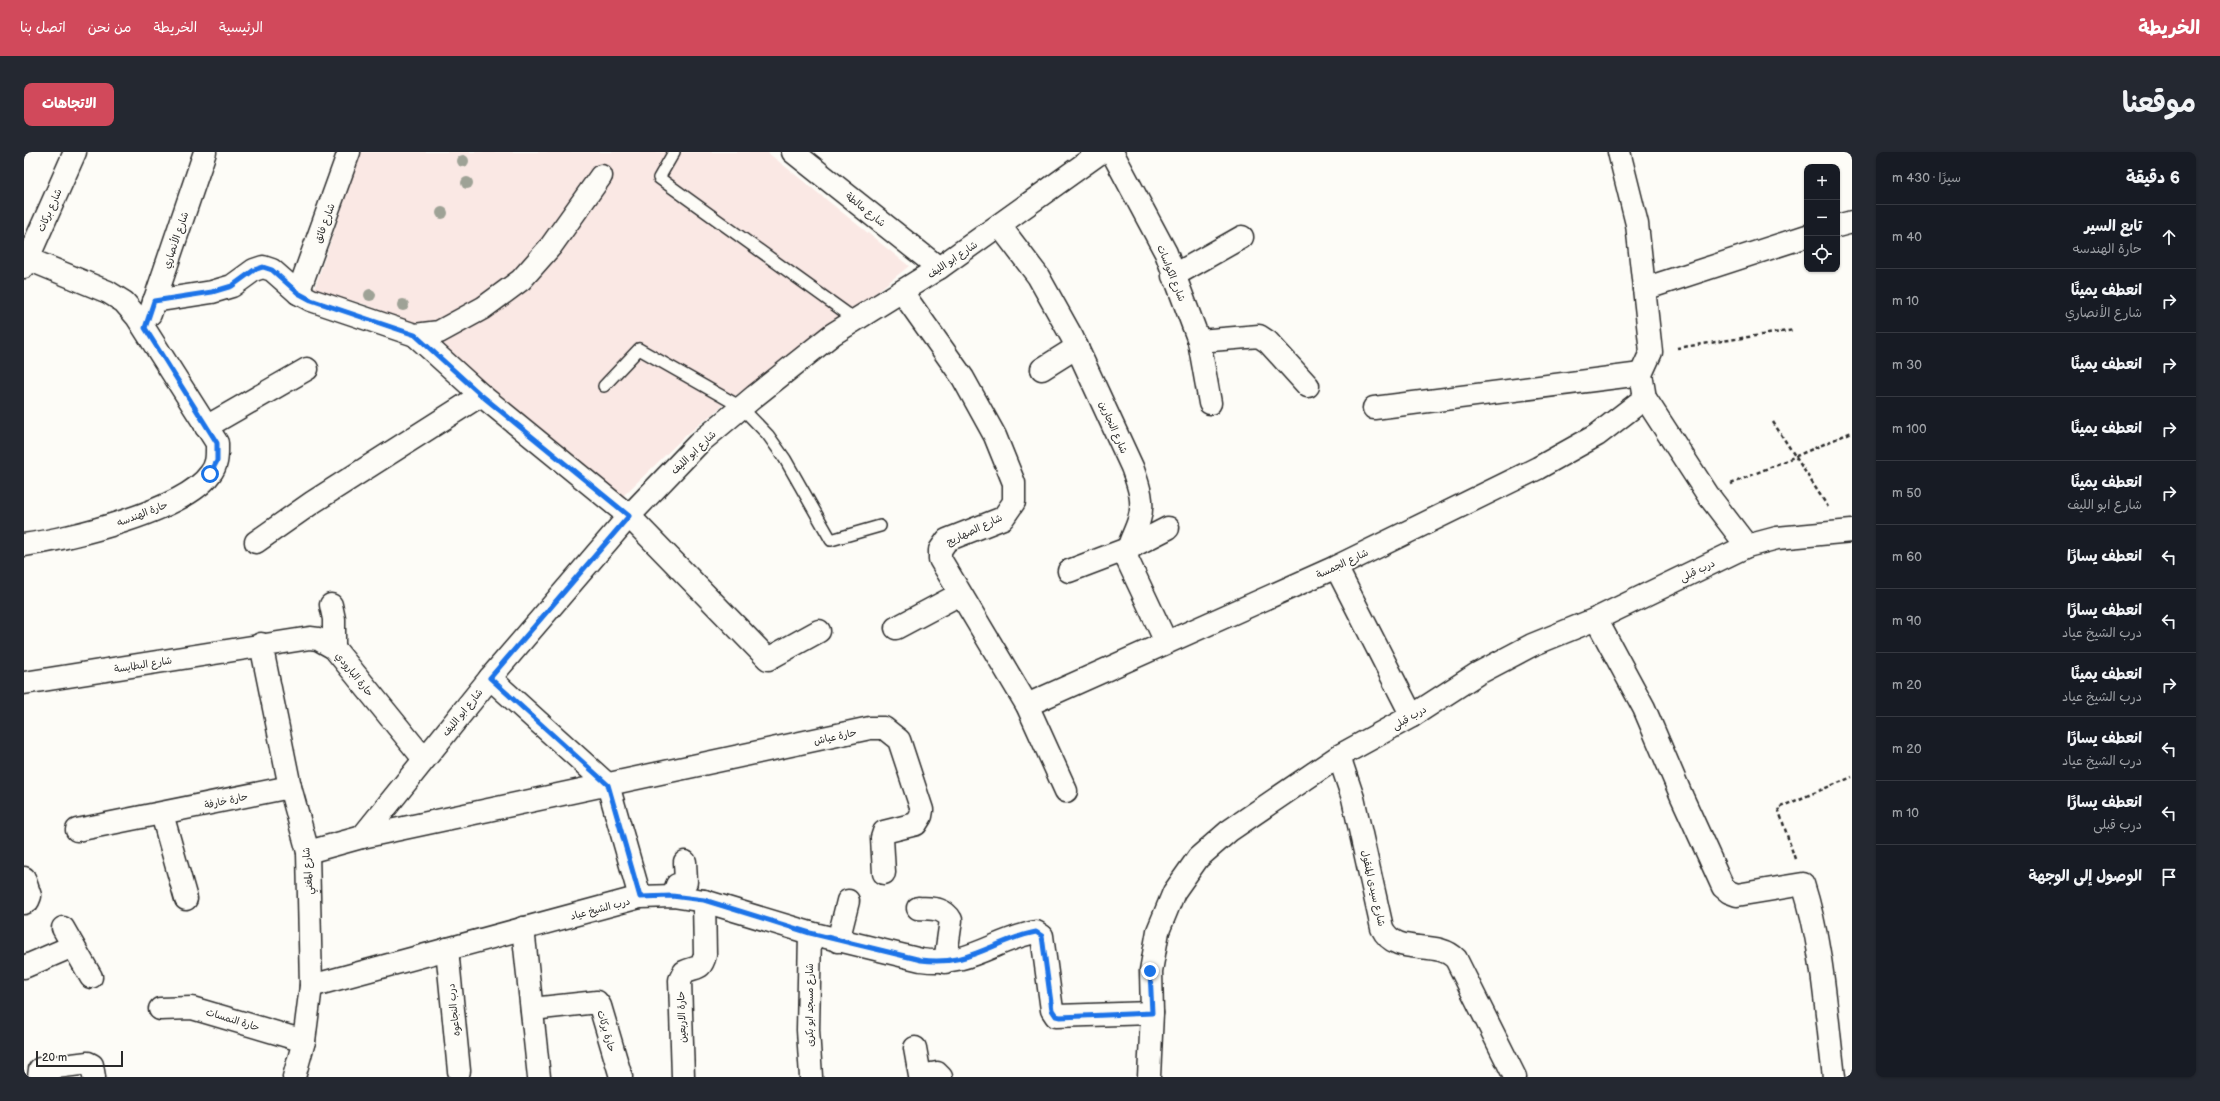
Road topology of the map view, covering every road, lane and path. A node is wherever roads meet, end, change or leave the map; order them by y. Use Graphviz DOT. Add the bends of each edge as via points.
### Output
graph roads {
  1 [pos="75,152"];
  2 [pos="205,152"];
  3 [pos="349,152"];
  4 [pos="674,152"];
  5 [pos="793,152"];
  6 [pos="1101,152"];
  7 [pos="1112,152"];
  8 [pos="1619,152"];
  9 [pos="818,158"];
  10 [pos="601,176"];
  11 [pos="1852,222"];
  12 [pos="1840,225"];
  13 [pos="1000,226"];
  14 [pos="1242,237"];
  15 [pos="1804,237"];
  16 [pos="26,263"];
  17 [pos="939,268"];
  18 [pos="1173,276"];
  19 [pos="1644,289"];
  20 [pos="902,292"];
  21 [pos="298,293"];
  22 [pos="154,301"];
  23 [pos="856,320"];
  24 [pos="145,328"];
  25 [pos="1794,330"];
  26 [pos="415,335"];
  27 [pos="1199,342"];
  28 [pos="1077,347"];
  29 [pos="1650,352"];
  30 [pos="307,369"];
  31 [pos="1042,369"];
  32 [pos="1641,374"];
  33 [pos="604,386"];
  34 [pos="1308,386"];
  35 [pos="481,395"];
  36 [pos="1645,398"];
  37 [pos="1210,403"];
  38 [pos="741,407"];
  39 [pos="1374,408"];
  40 [pos="1773,422"];
  41 [pos="206,427"];
  42 [pos="1852,432"];
  43 [pos="1796,457"];
  44 [pos="1708,494"];
  45 [pos="629,516"];
  46 [pos="880,526"];
  47 [pos="1168,528"];
  48 [pos="1848,531"];
  49 [pos="256,542"];
  50 [pos="24,545"];
  51 [pos="1747,546"];
  52 [pos="1127,549"];
  53 [pos="1336,567"];
  54 [pos="1069,570"];
  55 [pos="960,594"];
  56 [pos="331,605"];
  57 [pos="1596,619"];
  58 [pos="896,628"];
  59 [pos="819,631"];
  60 [pos="1166,642"];
  61 [pos="261,644"];
  62 [pos="334,648"];
  63 [pos="490,678"];
  64 [pos="24,683"];
  65 [pos="1027,705"];
  66 [pos="1412,716"];
  67 [pos="1339,756"];
  68 [pos="424,759"];
  69 [pos="1852,777"];
  70 [pos="608,785"];
  71 [pos="290,787"];
  72 [pos="1066,791"];
  73 [pos="162,814"];
  74 [pos="77,830"];
  75 [pos="362,837"];
  76 [pos="308,852"];
  77 [pos="685,862"];
  78 [pos="884,873"];
  79 [pos="24,878"];
  80 [pos="1803,884"];
  81 [pos="672,896"];
  82 [pos="640,897"];
  83 [pos="186,899"];
  84 [pos="704,900"];
  85 [pos="848,901"];
  86 [pos="24,903"];
  87 [pos="918,908"];
  88 [pos="523,928"];
  89 [pos="810,933"];
  90 [pos="838,941"];
  91 [pos="447,949"];
  92 [pos="945,962"];
  93 [pos="24,967"];
  94 [pos="91,977"];
  95 [pos="311,986"];
  96 [pos="160,1009"];
  97 [pos="532,1010"];
  98 [pos="1152,1013"];
  99 [pos="304,1041"];
  100 [pos="915,1048"];
  101 [pos="459,1071"];
  102 [pos="39,1077"];
  103 [pos="94,1077"];
  104 [pos="294,1077"];
  105 [pos="539,1077"];
  106 [pos="621,1077"];
  107 [pos="683,1077"];
  108 [pos="811,1077"];
  109 [pos="941,1077"];
  110 [pos="1149,1077"];
  111 [pos="1515,1077"];
  112 [pos="1834,1077"];
  1 -- 16 [label="street, شارع بركات"];
  2 -- 22 [label="street, شارع الأنصاري"];
  3 -- 21 [label="street, شارع فائق"];
  4 -- 23 [label="lane" via="658,178"];
  5 -- 9 [label="street, شارع مالطة"];
  6 -- 13 [label="street, شارع ابو الليف"];
  7 -- 18 [label="street, شارع الكواسات" via="1166,253"];
  8 -- 19 [label="street" via="1637,224"];
  9 -- 17 [label="street, شارع مالطة"];
  10 -- 26 [label="street" via="551,246 521,280 483,308 444,330"];
  11 -- 12 [label="street"];
  13 -- 17 [label="street, شارع ابو الليف"];
  13 -- 28 [label="street, شارع النجارين" via="1038,276"];
  14 -- 18 [label="street"];
  15 -- 19 [label="street"];
  16 -- 24 [label="street, حارة الهندسه" via="108,292 124,302"];
  17 -- 20 [label="street, شارع ابو الليف"];
  18 -- 27 [label="street, شارع الكواسات"];
  19 -- 29 [label="street"];
  20 -- 23 [label="street, شارع ابو الليف"];
  20 -- 55 [label="street, شارع الصهاريج" via="963,378 995,436 1014,483 1014,502 1003,518 947,540 940,550 940,559"];
  21 -- 22 [label="street" via="272,270 263,267 254,270 232,286 212,292"];
  21 -- 26 [label="street" via="311,300"];
  22 -- 24 [label="street, شارع الأنصاري"];
  23 -- 38 [label="street, شارع ابو الليف" via="833,334"];
  24 -- 41 [label="street, حارة الهندسه"];
  25 -- 29 [label="path"];
  26 -- 35 [label="street"];
  27 -- 34 [label="street" via="1259,336 1268,342"];
  27 -- 37 [label="street, شارع الكواسات"];
  28 -- 31 [label="street"];
  28 -- 52 [label="street, شارع النجارين" via="1129,460 1139,489 1142,509"];
  29 -- 32 [label="street"];
  30 -- 41 [label="street"];
  32 -- 36 [label="street"];
  32 -- 39 [label="street"];
  33 -- 38 [label="lane" via="639,349"];
  35 -- 45 [label="street"];
  35 -- 49 [label="street" via="313,502"];
  36 -- 44 [label="street"];
  36 -- 53 [label="street, شارع الجمسة" via="1598,435 1538,468"];
  38 -- 45 [label="street, شارع ابو الليف" via="698,444"];
  38 -- 46 [label="lane" via="768,435 785,459 831,540"];
  40 -- 43 [label="path"];
  41 -- 50 [label="street, حارة الهندسه" via="217,443 217,461 201,485 164,506 121,522 56,540"];
  42 -- 43 [label="path"];
  43 -- 44 [label="path"];
  43 -- 48 [label="path"];
  44 -- 51 [label="street"];
  45 -- 59 [label="street" via="768,659"];
  45 -- 63 [label="street, شارع ابو الليف"];
  47 -- 52 [label="street"];
  48 -- 51 [label="street, درب قبلى" via="1777,538"];
  51 -- 57 [label="street, درب قبلى"];
  52 -- 54 [label="street"];
  52 -- 60 [label="street" via="1127,559"];
  53 -- 60 [label="street, شارع الجمسة"];
  53 -- 66 [label="street"];
  55 -- 58 [label="street"];
  55 -- 65 [label="street, شارع الصهاريج"];
  56 -- 62 [label="street" via="334,619"];
  57 -- 66 [label="street, درب قبلى" via="1532,645 1477,674"];
  57 -- 80 [label="street" via="1644,708 1723,887 1737,895"];
  60 -- 65 [label="street, شارع الجمسة"];
  61 -- 62 [label="street, حارة البارودي" via="310,638 318,639"];
  61 -- 64 [label="street, شارع البطايسة"];
  61 -- 71 [label="street, شارع المغني"];
  62 -- 68 [label="street, حارة البارودي"];
  63 -- 68 [label="street, شارع ابو الليف"];
  63 -- 70 [label="street"];
  65 -- 72 [label="street, شارع الصهاريج"];
  66 -- 67 [label="street, درب قبلى"];
  67 -- 98 [label="street, درب قبلى" via="1229,830 1198,858 1174,892 1158,931 1150,971"];
  67 -- 111 [label="street, شارع سيدى المنقول" via="1353,798 1382,928 1386,936 1401,945 1451,953"];
  68 -- 75 [label="street, شارع ابو الليف"];
  69 -- 80 [label="path" via="1778,808"];
  70 -- 75 [label="street"];
  70 -- 78 [label="street, حارة عياش" via="870,728 884,728 899,740 922,810 916,824 884,832"];
  70 -- 82 [label="street"];
  71 -- 73 [label="street, حارة خارفة"];
  71 -- 76 [label="street, شارع المغني"];
  73 -- 74 [label="street, حارة خارفة"];
  73 -- 83 [label="street"];
  75 -- 76 [label="street"];
  76 -- 95 [label="street, شارع المغني"];
  77 -- 81 [label="street" via="686,882 677,885"];
  79 -- 86 [label="street" via="30,896"];
  80 -- 112 [label="street" via="1812,911"];
  81 -- 82 [label="street, درب الشيخ عياد"];
  81 -- 84 [label="street, درب الشيخ عياد"];
  82 -- 88 [label="street, درب الشيخ عياد"];
  84 -- 89 [label="street, درب الشيخ عياد"];
  84 -- 107 [label="street, حارة الاربعين" via="704,962 699,968 684,972 680,980"];
  85 -- 90 [label="street"];
  87 -- 92 [label="street" via="941,910 951,920"];
  88 -- 91 [label="street, درب الشيخ عياد"];
  88 -- 97 [label="street"];
  89 -- 90 [label="street, درب الشيخ عياد"];
  89 -- 108 [label="street, شارع مسجد ابو بكرى" via="808,1022"];
  90 -- 92 [label="street, درب الشيخ عياد" via="921,960"];
  91 -- 95 [label="street, درب الشيخ عياد"];
  91 -- 101 [label="street, درب النجاعوه"];
  92 -- 98 [label="street, درب الشيخ عياد" via="962,959 1036,932 1042,936 1052,1010 1056,1016"];
  93 -- 94 [label="street" via="68,937"];
  95 -- 99 [label="street, شارع المغني"];
  96 -- 99 [label="street, حارة النمسات" via="192,1008"];
  97 -- 105 [label="street"];
  97 -- 106 [label="street, حارة بركات" via="597,1002"];
  98 -- 110 [label="street, درب قبلى"];
  99 -- 104 [label="street, شارع المغني"];
  100 -- 109 [label="street" via="920,1076 937,1073"];
  102 -- 103 [label="street" via="40,1069 88,1064 92,1065"];
}
